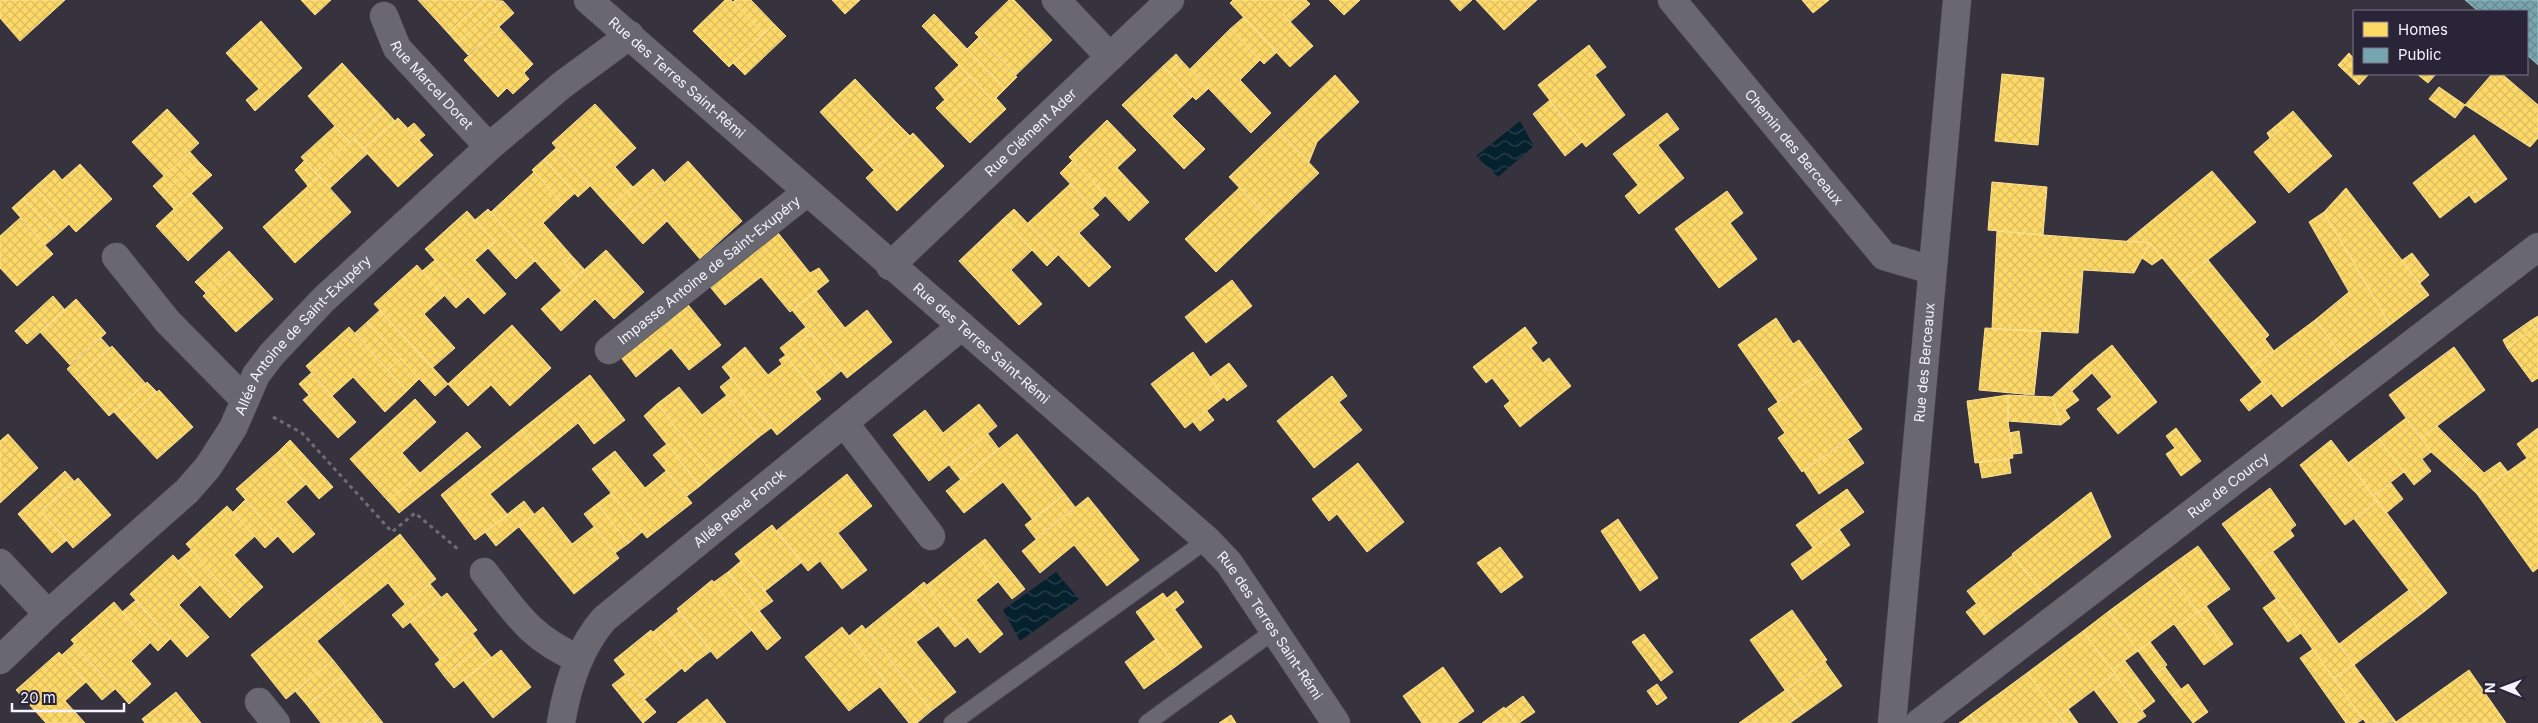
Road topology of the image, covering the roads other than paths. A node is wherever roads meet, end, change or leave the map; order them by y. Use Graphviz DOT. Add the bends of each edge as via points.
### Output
graph roads {
  1 [pos="588,0"];
  2 [pos="1056,0"];
  3 [pos="1170,0"];
  4 [pos="1672,0"];
  5 [pos="1957,0"];
  6 [pos="384,16"];
  7 [pos="630,35"];
  8 [pos="1110,57"];
  9 [pos="489,147"];
  10 [pos="807,192"];
  11 [pos="2538,247"];
  12 [pos="116,258"];
  13 [pos="890,266"];
  14 [pos="1932,270"];
  15 [pos="962,326"];
  16 [pos="610,350"];
  17 [pos="245,400"];
  18 [pos="844,424"];
  19 [pos="931,536"];
  20 [pos="1207,540"];
  21 [pos="0,563"];
  22 [pos="484,572"];
  23 [pos="48,614"];
  24 [pos="1274,631"];
  25 [pos="0,660"];
  26 [pos="579,660"];
  27 [pos="259,702"];
  28 [pos="276,723"];
  29 [pos="561,723"];
  30 [pos="952,723"];
  31 [pos="1147,723"];
  32 [pos="1336,723"];
  33 [pos="1892,723"];
  34 [pos="1919,723"];
  1 -- 7 [label="street, Rue des Terres Saint-Rémi"];
  2 -- 8 [label="street"];
  3 -- 8 [label="street, Rue Clément Ader"];
  4 -- 14 [label="street, Chemin des Berceaux" via="1884,256"];
  5 -- 14 [label="street, Rue des Berceaux"];
  6 -- 9 [label="street, Rue Marcel Doret" via="396,48"];
  7 -- 9 [label="street, Allée Antoine de Saint-Exupéry" via="562,85"];
  7 -- 10 [label="street, Rue des Terres Saint-Rémi"];
  8 -- 13 [label="street, Rue Clément Ader"];
  9 -- 17 [label="street, Allée Antoine de Saint-Exupéry" via="298,324 256,375"];
  10 -- 13 [label="street, Rue des Terres Saint-Rémi"];
  10 -- 16 [label="street, Impasse Antoine de Saint-Exupéry"];
  11 -- 34 [label="street, Rue de Courcy"];
  12 -- 17 [label="street" via="168,322"];
  13 -- 15 [label="street, Rue des Terres Saint-Rémi"];
  14 -- 33 [label="street, Rue des Berceaux"];
  15 -- 18 [label="street, Allée René Fonck"];
  15 -- 20 [label="street, Rue des Terres Saint-Rémi"];
  17 -- 23 [label="street, Allée Antoine de Saint-Exupéry" via="221,449 187,491"];
  18 -- 19 [label="street"];
  18 -- 26 [label="street, Allée René Fonck" via="604,619 590,636"];
  20 -- 24 [label="street, Rue des Terres Saint-Rémi" via="1229,563"];
  20 -- 30 [label="lane"];
  21 -- 23 [label="street"];
  22 -- 26 [label="street" via="529,629 558,650"];
  23 -- 25 [label="street, Allée Antoine de Saint-Exupéry"];
  24 -- 31 [label="lane"];
  24 -- 32 [label="street, Rue des Terres Saint-Rémi"];
  26 -- 29 [label="street, Allée René Fonck"];
  27 -- 28 [label="street"];
}
